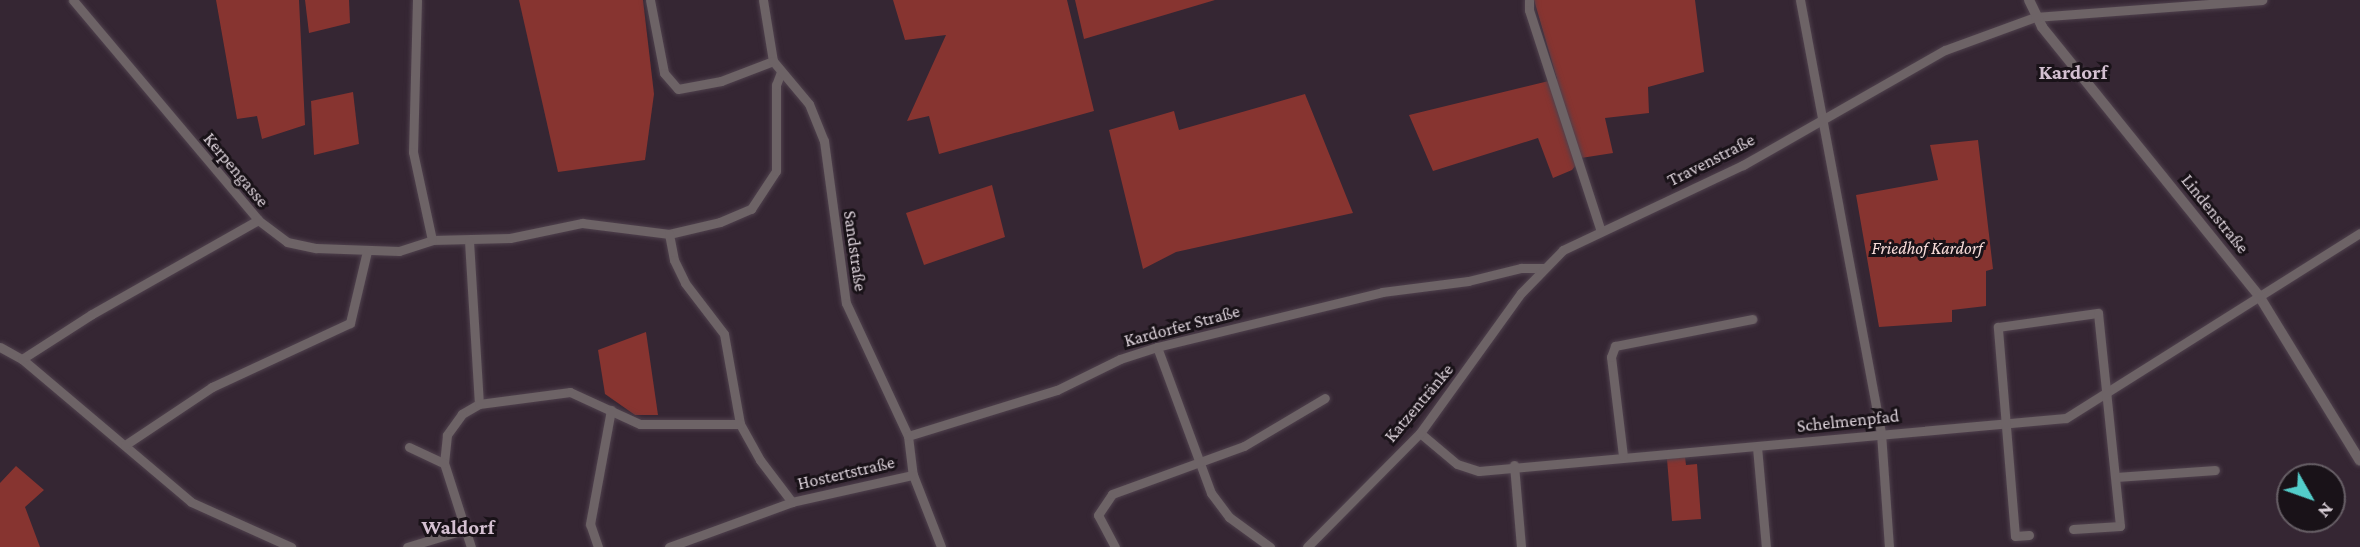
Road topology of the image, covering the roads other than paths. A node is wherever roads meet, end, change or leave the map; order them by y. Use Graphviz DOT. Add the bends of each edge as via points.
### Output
graph roads {
  1 [pos="72,0"];
  2 [pos="417,0"];
  3 [pos="650,0"];
  4 [pos="763,0"];
  5 [pos="1529,0"];
  6 [pos="1800,0"];
  7 [pos="2029,0"];
  8 [pos="2262,0"];
  9 [pos="2035,17"];
  10 [pos="773,61"];
  11 [pos="781,72"];
  12 [pos="1825,115"];
  13 [pos="258,220"];
  14 [pos="1601,231"];
  15 [pos="2360,233"];
  16 [pos="668,234"];
  17 [pos="432,240"];
  18 [pos="470,241"];
  19 [pos="367,251"];
  20 [pos="1544,268"];
  21 [pos="2259,296"];
  22 [pos="1752,319"];
  23 [pos="0,347"];
  24 [pos="1157,347"];
  25 [pos="22,359"];
  26 [pos="2109,392"];
  27 [pos="1325,398"];
  28 [pos="479,404"];
  29 [pos="611,410"];
  30 [pos="2007,422"];
  31 [pos="740,424"];
  32 [pos="1420,432"];
  33 [pos="1881,433"];
  34 [pos="908,436"];
  35 [pos="125,444"];
  36 [pos="409,447"];
  37 [pos="1757,447"];
  38 [pos="1623,456"];
  39 [pos="2360,461"];
  40 [pos="1199,462"];
  41 [pos="444,463"];
  42 [pos="1514,465"];
  43 [pos="2215,470"];
  44 [pos="913,475"];
  45 [pos="2117,477"];
  46 [pos="792,502"];
  47 [pos="2073,529"];
  48 [pos="464,530"];
  49 [pos="2029,535"];
  50 [pos="291,547"];
  51 [pos="407,547"];
  52 [pos="471,547"];
  53 [pos="598,547"];
  54 [pos="669,547"];
  55 [pos="941,547"];
  56 [pos="1115,547"];
  57 [pos="1270,547"];
  58 [pos="1307,547"];
  59 [pos="1521,547"];
  60 [pos="1766,547"];
  61 [pos="1889,547"];
  1 -- 13 [label="street, Kerpengasse"];
  2 -- 17 [label="street" via="414,152"];
  3 -- 10 [label="street" via="664,73 678,89 721,81"];
  4 -- 10 [label="street, Sandstraße"];
  5 -- 14 [label="street"];
  6 -- 12 [label="street"];
  7 -- 9 [label="street, Lindenstraße"];
  8 -- 9 [label="street, Travenstraße"];
  9 -- 12 [label="street, Travenstraße" via="1945,50"];
  9 -- 21 [label="street, Lindenstraße"];
  10 -- 11 [label="street, Sandstraße"];
  11 -- 16 [label="street" via="776,85 776,171 767,189 751,209"];
  11 -- 34 [label="street, Sandstraße" via="809,104 824,141 846,303"];
  12 -- 14 [label="street, Travenstraße" via="1742,165"];
  12 -- 33 [label="street"];
  13 -- 19 [label="street, Kerpengasse" via="287,242"];
  13 -- 25 [label="street"];
  14 -- 20 [label="street, Travenstraße" via="1563,250"];
  15 -- 21 [label="street, Schelmenpfad"];
  16 -- 18 [label="street, Kerpengasse" via="582,223"];
  16 -- 31 [label="street, Hostertstraße" via="685,283 724,334"];
  17 -- 18 [label="street, Kerpengasse"];
  17 -- 19 [label="street, Kerpengasse" via="399,251"];
  18 -- 28 [label="street"];
  19 -- 35 [label="street" via="350,323 212,387"];
  20 -- 24 [label="street, Kardorfer Straße" via="1390,290"];
  20 -- 32 [label="street, Katzentränke"];
  21 -- 26 [label="street, Schelmenpfad"];
  21 -- 39 [label="street, Lindenstraße"];
  22 -- 38 [label="street" via="1615,346 1611,357"];
  23 -- 25 [label="street"];
  24 -- 34 [label="street, Kardorfer Straße" via="1120,359 1057,390"];
  24 -- 40 [label="street"];
  25 -- 35 [label="street"];
  26 -- 30 [label="street, Schelmenpfad" via="2066,418"];
  26 -- 30 [label="street" via="2098,313 1998,327"];
  26 -- 45 [label="street"];
  27 -- 40 [label="street" via="1244,446"];
  28 -- 29 [label="street" via="570,392"];
  28 -- 41 [label="street" via="462,414 447,435"];
  29 -- 31 [label="street" via="657,427"];
  29 -- 53 [label="street" via="590,524"];
  30 -- 33 [label="street, Schelmenpfad"];
  30 -- 49 [label="street" via="2015,536"];
  31 -- 46 [label="street, Hostertstraße"];
  32 -- 42 [label="street, Schelmenpfad" via="1467,470"];
  32 -- 58 [label="street, Katzentränke"];
  33 -- 37 [label="street, Schelmenpfad"];
  33 -- 61 [label="street"];
  34 -- 44 [label="street, Sandstraße"];
  35 -- 50 [label="street" via="205,511"];
  36 -- 41 [label="street"];
  37 -- 38 [label="street, Schelmenpfad"];
  37 -- 60 [label="street"];
  38 -- 42 [label="street, Schelmenpfad"];
  40 -- 56 [label="street" via="1105,500 1098,515"];
  40 -- 57 [label="street" via="1211,493 1229,517"];
  41 -- 48 [label="street"];
  42 -- 59 [label="street"];
  43 -- 45 [label="street"];
  44 -- 46 [label="street, Hostertstraße"];
  44 -- 55 [label="street, Sandstraße"];
  45 -- 47 [label="street" via="2120,526"];
  46 -- 54 [label="street"];
  48 -- 51 [label="street"];
  48 -- 52 [label="street"];
}
